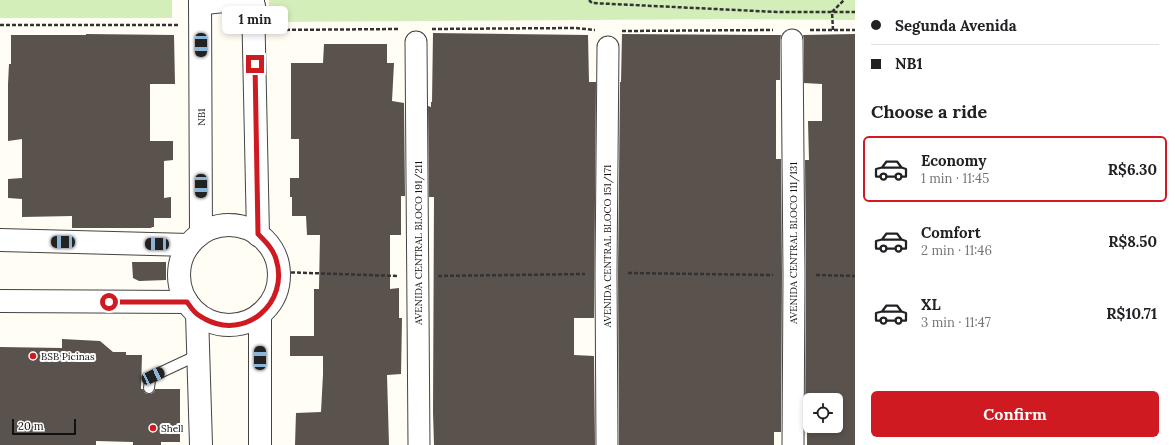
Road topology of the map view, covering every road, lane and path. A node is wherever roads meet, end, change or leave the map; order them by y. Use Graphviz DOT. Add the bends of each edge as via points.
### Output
graph roads {
  1 [pos="589,0"];
  2 [pos="844,0"];
  3 [pos="200,2"];
  4 [pos="254,3"];
  5 [pos="832,12"];
  6 [pos="855,12"];
  7 [pos="0,25"];
  8 [pos="201,29"];
  9 [pos="595,30"];
  10 [pos="774,30"];
  11 [pos="833,30"];
  12 [pos="855,30"];
  13 [pos="254,33"];
  14 [pos="416,33"];
  15 [pos="800,35"];
  16 [pos="613,39"];
  17 [pos="258,234"];
  18 [pos="195,239"];
  19 [pos="0,240"];
  20 [pos="279,272"];
  21 [pos="606,273"];
  22 [pos="794,275"];
  23 [pos="418,276"];
  24 [pos="855,276"];
  25 [pos="0,301"];
  26 [pos="192,308"];
  27 [pos="260,315"];
  28 [pos="198,355"];
  29 [pos="149,388"];
  30 [pos="201,445"];
  31 [pos="260,445"];
  32 [pos="419,445"];
  33 [pos="607,445"];
  34 [pos="793,445"];
  1 -- 5 [label="path" via="777,12"];
  2 -- 5 [label="path"];
  3 -- 4 [label="street" via="224,0"];
  3 -- 8 [label="street, NB1"];
  4 -- 13 [label="street"];
  5 -- 6 [label="path"];
  5 -- 11 [label="path"];
  7 -- 8 [label="path" via="179,25"];
  8 -- 18 [label="street, NB1"];
  9 -- 14 [label="path" via="575,28"];
  10 -- 16 [label="path"];
  11 -- 12 [label="path"];
  11 -- 15 [label="path"];
  13 -- 14 [label="path" via="263,30"];
  13 -- 17 [label="street"];
  14 -- 23 [label="street, AVENIDA CENTRAL BLOCO 191/211"];
  15 -- 22 [label="street, AVENIDA CENTRAL BLOCO 111/131"];
  16 -- 21 [label="street, AVENIDA CENTRAL BLOCO 151/171"];
  17 -- 18 [label="street" via="232,225 217,226"];
  17 -- 20 [label="street" via="269,245 276,258"];
  18 -- 19 [label="street"];
  18 -- 26 [label="street" via="181,258 178,273 180,288"];
  20 -- 23 [label="path"];
  20 -- 27 [label="street" via="278,288 271,303"];
  21 -- 22 [label="path"];
  21 -- 23 [label="path"];
  21 -- 33 [label="street, AVENIDA CENTRAL BLOCO 151/171"];
  22 -- 24 [label="path"];
  22 -- 34 [label="street, AVENIDA CENTRAL BLOCO 111/131"];
  23 -- 32 [label="street, AVENIDA CENTRAL BLOCO 191/211"];
  25 -- 26 [label="street"];
  26 -- 27 [label="street" via="212,322 228,326 246,323"];
  26 -- 28 [label="street"];
  27 -- 31 [label="street"];
  28 -- 29 [label="lane" via="153,376"];
  28 -- 30 [label="street"];
}
